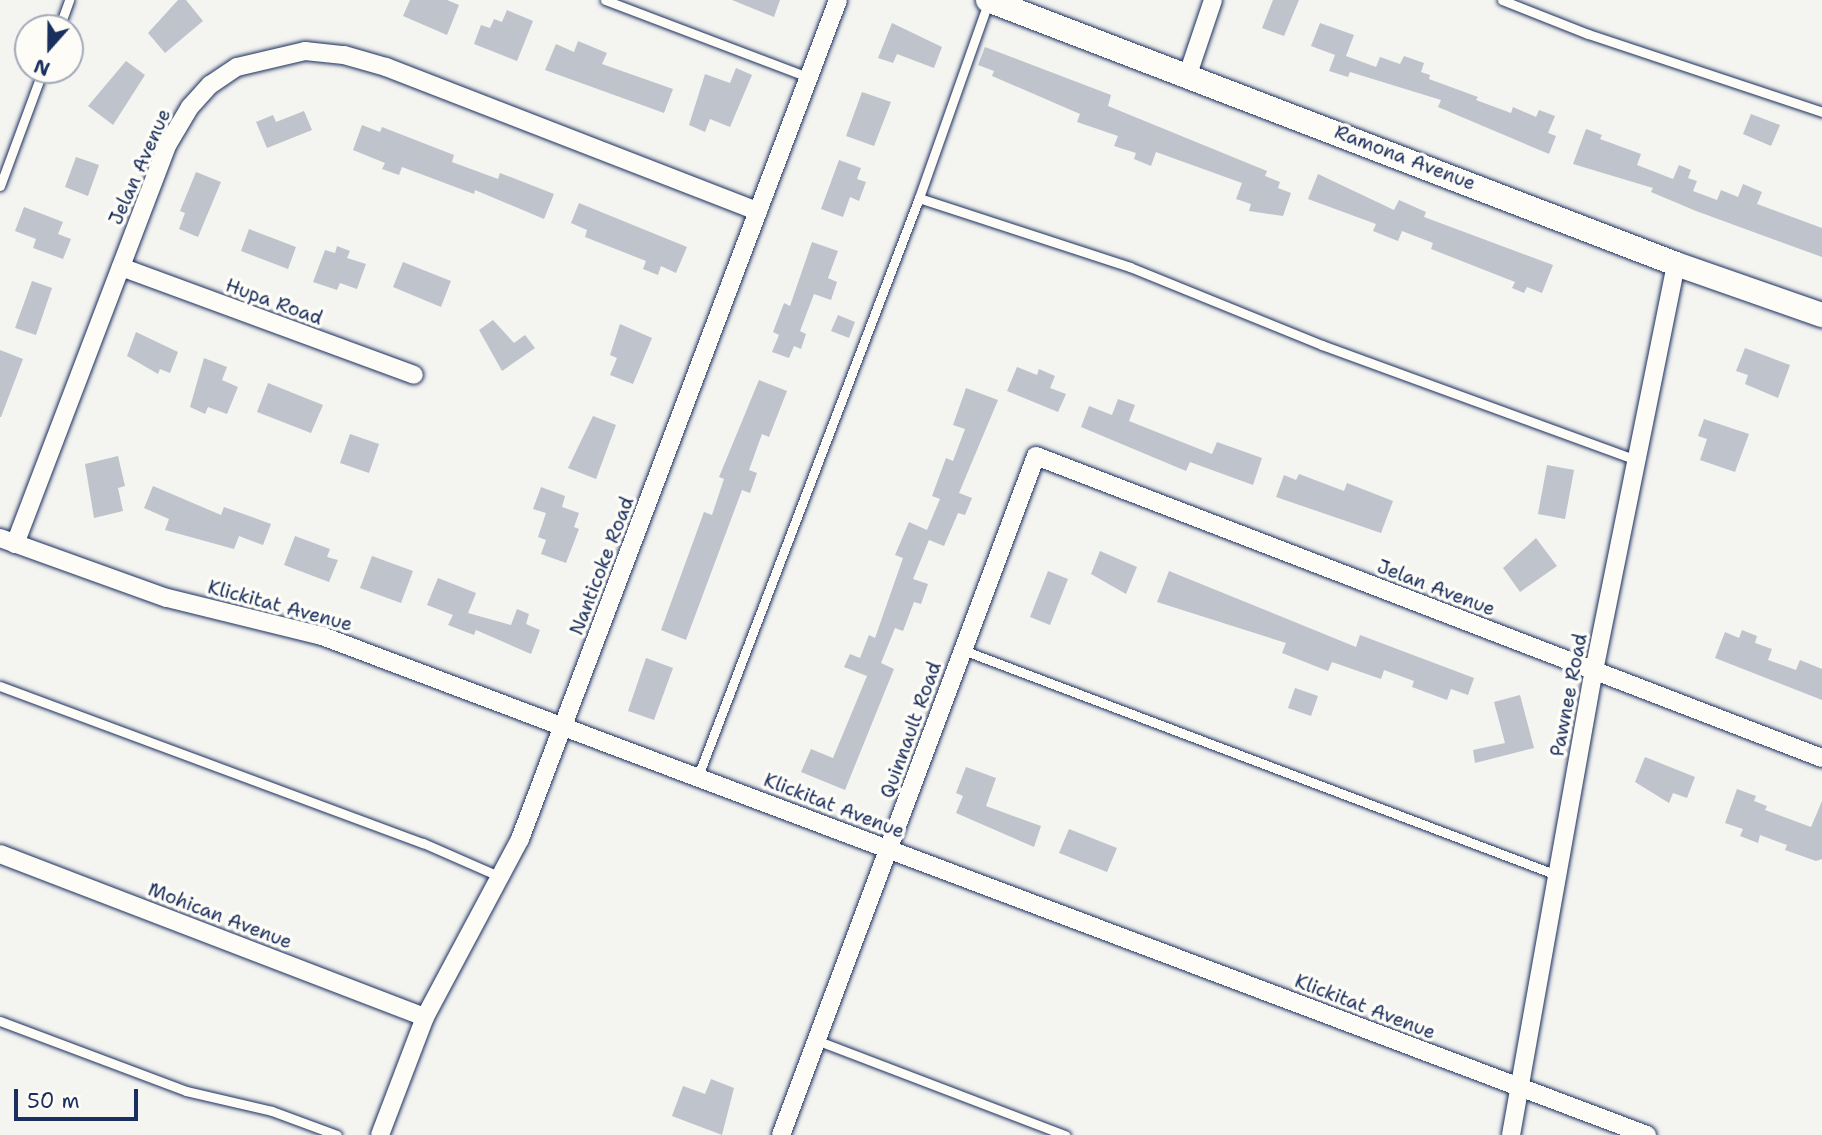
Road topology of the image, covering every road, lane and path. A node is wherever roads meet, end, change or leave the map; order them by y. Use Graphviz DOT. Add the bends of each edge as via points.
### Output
graph roads {
  1 [pos="605,0"];
  2 [pos="838,0"];
  3 [pos="989,0"];
  4 [pos="1213,0"];
  5 [pos="1502,0"];
  6 [pos="1188,74"];
  7 [pos="808,77"];
  8 [pos="38,84"];
  9 [pos="1822,112"];
  10 [pos="0,186"];
  11 [pos="919,198"];
  12 [pos="758,211"];
  13 [pos="1676,264"];
  14 [pos="121,267"];
  15 [pos="1822,315"];
  16 [pos="414,375"];
  17 [pos="1036,456"];
  18 [pos="1636,460"];
  19 [pos="8,541"];
  20 [pos="963,650"];
  21 [pos="1594,671"];
  22 [pos="0,686"];
  23 [pos="563,726"];
  24 [pos="1822,758"];
  25 [pos="698,776"];
  26 [pos="889,849"];
  27 [pos="0,853"];
  28 [pos="1557,875"];
  29 [pos="502,878"];
  30 [pos="425,1017"];
  31 [pos="0,1021"];
  32 [pos="816,1040"];
  33 [pos="1520,1088"];
  34 [pos="337,1135"];
  35 [pos="380,1135"];
  36 [pos="780,1135"];
  37 [pos="1065,1135"];
  38 [pos="1511,1135"];
  39 [pos="1647,1135"];
  1 -- 7 [label="lane"];
  2 -- 7 [label="street, Nanticoke Road"];
  3 -- 6 [label="street, Ramona Avenue"];
  3 -- 11 [label="lane"];
  4 -- 6 [label="street"];
  5 -- 9 [label="lane" via="1588,34"];
  6 -- 13 [label="street, Ramona Avenue"];
  7 -- 12 [label="street, Nanticoke Road"];
  8 -- 10 [label="lane"];
  11 -- 18 [label="lane" via="1130,267 1322,345"];
  11 -- 25 [label="lane"];
  12 -- 14 [label="street, Jelan Avenue" via="386,67 344,55 305,51 236,67 190,107 163,157"];
  12 -- 23 [label="street, Nanticoke Road"];
  13 -- 15 [label="street, Ramona Avenue"];
  13 -- 18 [label="street, Pawnee Road"];
  14 -- 16 [label="street, Hupa Road"];
  14 -- 19 [label="street, Jelan Avenue"];
  17 -- 20 [label="street, Quinnault Road"];
  17 -- 21 [label="street, Jelan Avenue"];
  18 -- 21 [label="street, Pawnee Road"];
  19 -- 23 [label="street, Klickitat Avenue" via="167,598 322,636"];
  20 -- 26 [label="street, Quinnault Road"];
  20 -- 28 [label="lane"];
  21 -- 24 [label="street, Jelan Avenue"];
  21 -- 28 [label="street, Pawnee Road"];
  22 -- 29 [label="lane" via="423,843"];
  23 -- 25 [label="street, Klickitat Avenue"];
  23 -- 29 [label="street, Nanticoke Road"];
  25 -- 26 [label="street, Klickitat Avenue"];
  26 -- 32 [label="street, Quinnault Road"];
  26 -- 33 [label="street, Klickitat Avenue"];
  27 -- 30 [label="street, Mohican Avenue"];
  28 -- 33 [label="street, Pawnee Road"];
  29 -- 30 [label="street, Nanticoke Road"];
  30 -- 35 [label="street, Nanticoke Road"];
  31 -- 34 [label="lane" via="187,1090 272,1111"];
  32 -- 36 [label="street, Quinnault Road"];
  32 -- 37 [label="lane"];
  33 -- 38 [label="street, Pawnee Road"];
  33 -- 39 [label="street, Klickitat Avenue"];
}
